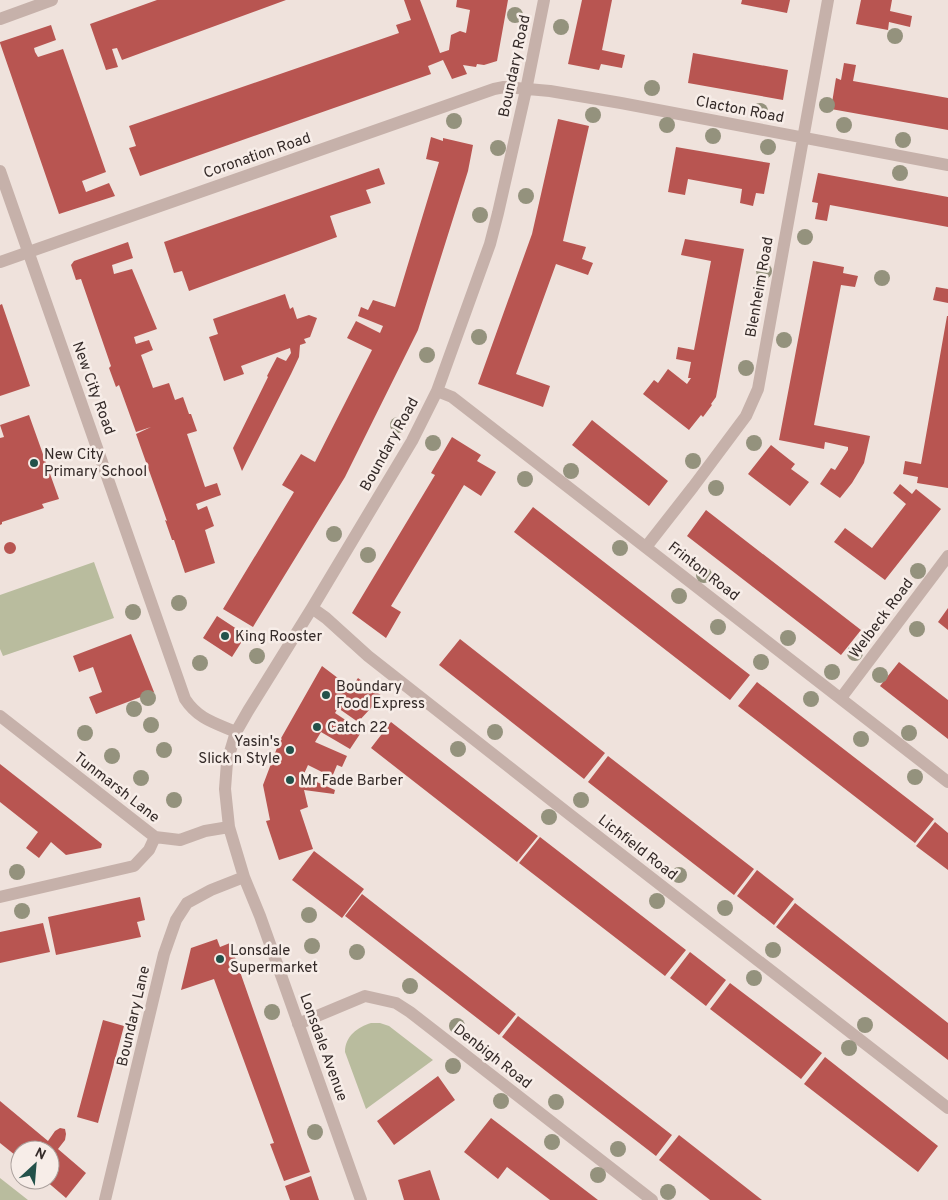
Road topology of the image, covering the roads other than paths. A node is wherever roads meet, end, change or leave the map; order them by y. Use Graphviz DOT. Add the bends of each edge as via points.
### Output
graph roads {
  1 [pos="52,0"];
  2 [pos="544,0"];
  3 [pos="828,0"];
  4 [pos="0,19"];
  5 [pos="526,90"];
  6 [pos="803,137"];
  7 [pos="948,165"];
  8 [pos="0,171"];
  9 [pos="28,252"];
  10 [pos="0,262"];
  11 [pos="436,391"];
  12 [pos="646,547"];
  13 [pos="948,556"];
  14 [pos="312,608"];
  15 [pos="841,698"];
  16 [pos="0,716"];
  17 [pos="236,732"];
  18 [pos="948,782"];
  19 [pos="229,827"];
  20 [pos="155,837"];
  21 [pos="244,877"];
  22 [pos="0,897"];
  23 [pos="298,1024"];
  24 [pos="948,1108"];
  25 [pos="105,1200"];
  26 [pos="361,1200"];
  27 [pos="652,1200"];
  1 -- 4 [label="street"];
  2 -- 5 [label="street, Boundary Road"];
  3 -- 6 [label="street, Blenheim Road"];
  5 -- 6 [label="street, Clacton Road" via="621,103"];
  5 -- 9 [label="street, Coronation Road" via="494,89"];
  5 -- 11 [label="street, Boundary Road" via="490,244"];
  6 -- 7 [label="street, Clacton Road"];
  6 -- 12 [label="street, Blenheim Road" via="758,389 746,416"];
  8 -- 9 [label="street, New City Road"];
  9 -- 10 [label="street, Coronation Road"];
  9 -- 17 [label="street, New City Road" via="185,699 199,715"];
  11 -- 12 [label="street, Frinton Road" via="452,397"];
  11 -- 14 [label="street, Boundary Road" via="412,441"];
  12 -- 15 [label="street, Frinton Road"];
  13 -- 15 [label="street, Welbeck Road"];
  14 -- 17 [label="street, Boundary Road"];
  14 -- 24 [label="street, Lichfield Road" via="561,808"];
  15 -- 18 [label="street, Frinton Road"];
  16 -- 20 [label="street, Tunmarsh Lane"];
  17 -- 19 [label="street, Boundary Road" via="226,771"];
  19 -- 20 [label="street, Tunmarsh Lane" via="180,840"];
  19 -- 21 [label="street, Boundary Road"];
  20 -- 22 [label="street" via="149,850 134,866"];
  21 -- 23 [label="street, Lonsdale Avenue"];
  21 -- 25 [label="street, Boundary Lane" via="187,903 176,920 164,954"];
  23 -- 26 [label="street, Lonsdale Avenue"];
  23 -- 27 [label="street, Denbigh Road" via="365,996 396,1003"];
}
